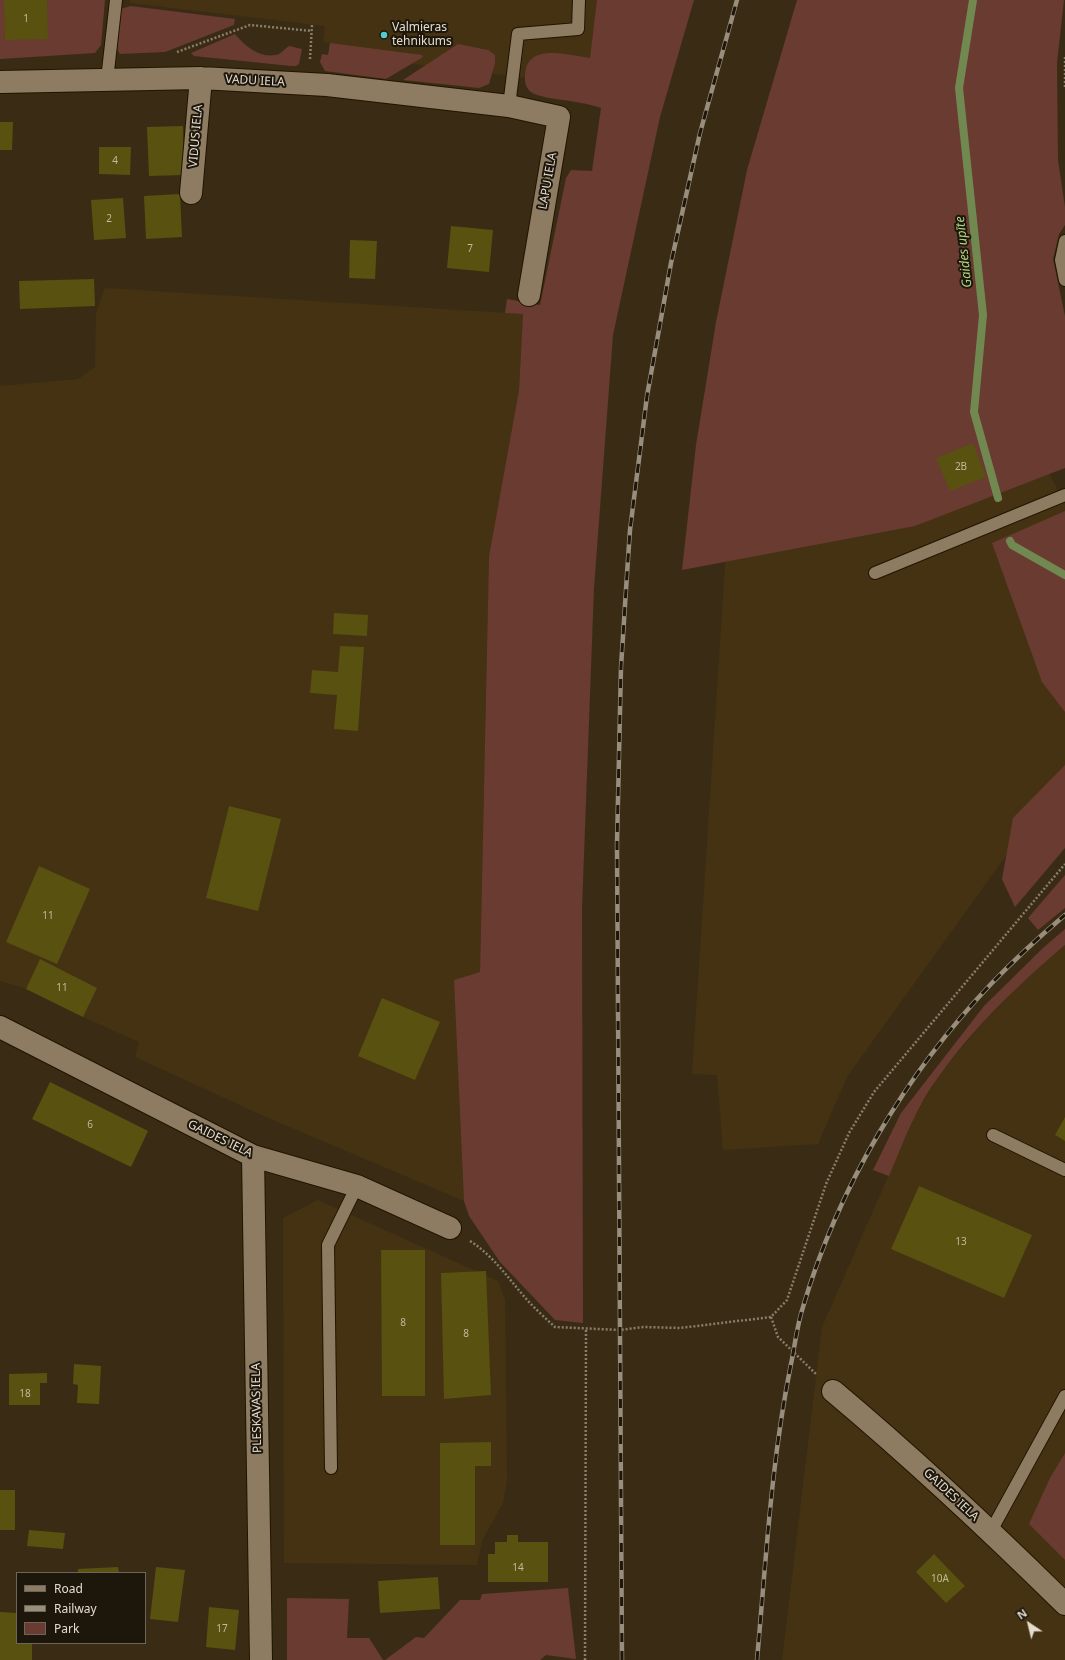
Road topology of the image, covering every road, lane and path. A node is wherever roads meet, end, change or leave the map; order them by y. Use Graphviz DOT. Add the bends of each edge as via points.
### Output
graph roads {
  1 [pos="116,0"];
  2 [pos="580,0"];
  3 [pos="312,24"];
  4 [pos="312,31"];
  5 [pos="174,53"];
  6 [pos="1065,57"];
  7 [pos="309,66"];
  8 [pos="201,78"];
  9 [pos="107,80"];
  10 [pos="0,82"];
  11 [pos="1065,89"];
  12 [pos="509,106"];
  13 [pos="191,193"];
  14 [pos="1065,241"];
  15 [pos="1065,280"];
  16 [pos="528,295"];
  17 [pos="1065,495"];
  18 [pos="875,573"];
  19 [pos="1065,864"];
  20 [pos="0,1027"];
  21 [pos="993,1135"];
  22 [pos="253,1156"];
  23 [pos="1065,1170"];
  24 [pos="357,1186"];
  25 [pos="450,1228"];
  26 [pos="771,1317"];
  27 [pos="586,1329"];
  28 [pos="834,1391"];
  29 [pos="1065,1396"];
  30 [pos="331,1468"];
  31 [pos="991,1531"];
  32 [pos="1065,1604"];
  33 [pos="261,1660"];
  34 [pos="585,1660"];
  1 -- 9 [label="lane"];
  2 -- 12 [label="lane" via="578,29 518,34"];
  3 -- 4 [label="path"];
  4 -- 5 [label="path" via="250,25"];
  4 -- 7 [label="path"];
  6 -- 11 [label="path"];
  8 -- 9 [label="street, VADU IELA"];
  8 -- 12 [label="street, VADU IELA" via="327,85"];
  8 -- 13 [label="street, VIDUS IELA"];
  9 -- 10 [label="street, VADU IELA"];
  12 -- 16 [label="street, LAPU IELA" via="559,117"];
  14 -- 15 [label="lane" via="1061,260"];
  17 -- 18 [label="lane"];
  19 -- 26 [label="path" via="874,1092 849,1132 826,1184 787,1300"];
  20 -- 22 [label="street, GAIDES IELA"];
  21 -- 23 [label="lane"];
  22 -- 24 [label="street, GAIDES IELA"];
  22 -- 33 [label="street, PLESKAVAS IELA"];
  24 -- 25 [label="street, GAIDES IELA"];
  24 -- 30 [label="lane" via="328,1245"];
  25 -- 27 [label="path" via="481,1248 509,1277 522,1295 555,1327"];
  26 -- 27 [label="path" via="680,1328"];
  26 -- 28 [label="path" via="778,1337"];
  27 -- 34 [label="path"];
  28 -- 31 [label="street, GAIDES IELA"];
  29 -- 31 [label="lane"];
  31 -- 32 [label="street, GAIDES IELA"];
}
